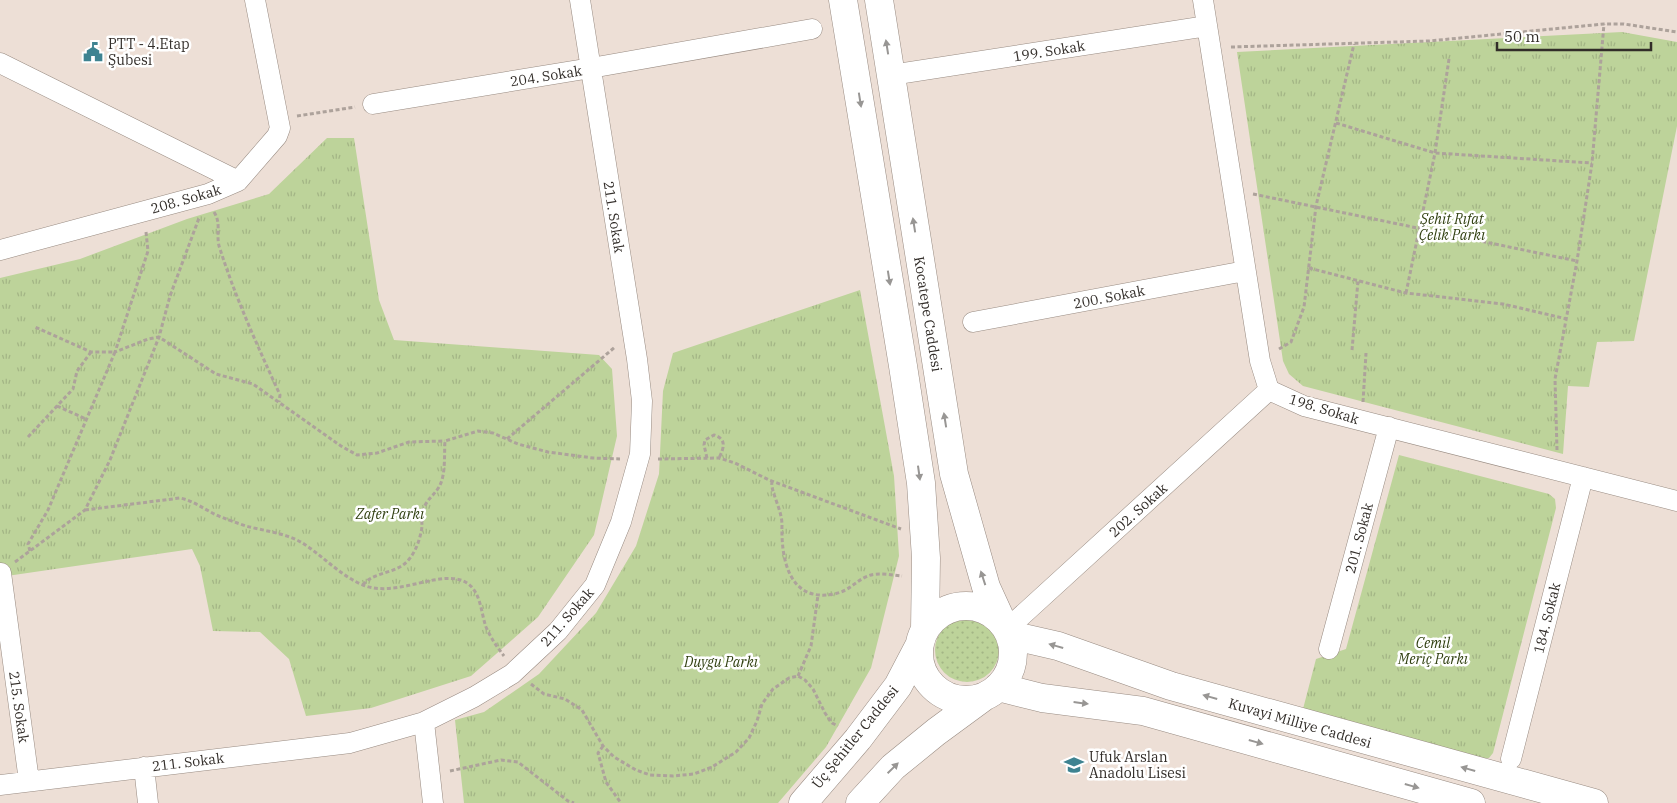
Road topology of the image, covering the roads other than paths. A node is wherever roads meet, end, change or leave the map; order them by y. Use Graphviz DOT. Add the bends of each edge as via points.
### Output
graph roads {
  1 [pos="256,0"];
  2 [pos="580,0"];
  3 [pos="843,0"];
  4 [pos="879,0"];
  5 [pos="1203,0"];
  6 [pos="1207,26"];
  7 [pos="812,29"];
  8 [pos="0,63"];
  9 [pos="591,68"];
  10 [pos="891,75"];
  11 [pos="373,104"];
  12 [pos="238,182"];
  13 [pos="0,250"];
  14 [pos="1245,271"];
  15 [pos="973,322"];
  16 [pos="1269,390"];
  17 [pos="1389,427"];
  18 [pos="1583,477"];
  19 [pos="1677,501"];
  20 [pos="1,574"];
  21 [pos="1006,629"];
  22 [pos="922,637"];
  23 [pos="1329,649"];
  24 [pos="992,692"];
  25 [pos="424,722"];
  26 [pos="144,767"];
  27 [pos="1507,780"];
  28 [pos="29,781"];
  29 [pos="0,785"];
  30 [pos="148,803"];
  31 [pos="432,803"];
  32 [pos="803,803"];
  33 [pos="860,803"];
  34 [pos="1471,803"];
  35 [pos="1487,803"];
  36 [pos="1594,803"];
  1 -- 12 [label="street, 208. Sokak" via="280,128 277,136"];
  2 -- 9 [label="street, 211. Sokak"];
  3 -- 22 [label="main road, one-way" via="920,483 926,558"];
  10 -- 4 [label="main road, Kocatepe Caddesi, one-way"];
  5 -- 6 [label="street"];
  6 -- 10 [label="street, 199. Sokak"];
  6 -- 14 [label="street"];
  7 -- 9 [label="street, 204. Sokak"];
  8 -- 12 [label="street"];
  9 -- 11 [label="street, 204. Sokak"];
  9 -- 25 [label="street, 211. Sokak" via="642,401 638,459 621,522 595,585 558,631 516,671"];
  21 -- 10 [label="main road, Kocatepe Caddesi, one-way" via="986,587 954,474"];
  12 -- 13 [label="street, 208. Sokak" via="207,198"];
  14 -- 15 [label="street, 200. Sokak"];
  14 -- 16 [label="street" via="1260,361"];
  16 -- 17 [label="street, 198. Sokak" via="1304,406"];
  16 -- 21 [label="street, 202. Sokak"];
  17 -- 18 [label="street, 198. Sokak"];
  17 -- 23 [label="street, 201. Sokak"];
  18 -- 19 [label="street, 198. Sokak"];
  18 -- 27 [label="street, 184. Sokak"];
  20 -- 28 [label="street, 215. Sokak"];
  21 -- 22 [label="main road" via="990,613 976,607 961,606 934,618"];
  21 -- 24 [label="main road" via="1013,648 1012,663 1007,676"];
  27 -- 21 [label="main road, Kuvayi Milliye Caddesi, one-way" via="1170,686"];
  22 -- 24 [label="main road" via="919,659 931,685 957,699 972,700"];
  22 -- 32 [label="main road, Üç Şehitler Caddesi" via="898,686"];
  33 -- 24 [label="main road, one-way" via="899,762"];
  24 -- 34 [label="main road, one-way" via="1143,711"];
  25 -- 26 [label="street, 211. Sokak" via="350,743"];
  25 -- 31 [label="street"];
  26 -- 28 [label="street, 211. Sokak"];
  26 -- 30 [label="street"];
  27 -- 35 [label="main road"];
  27 -- 36 [label="main road, Kuvayi Milliye Caddesi"];
  28 -- 29 [label="street, 211. Sokak"];
}
